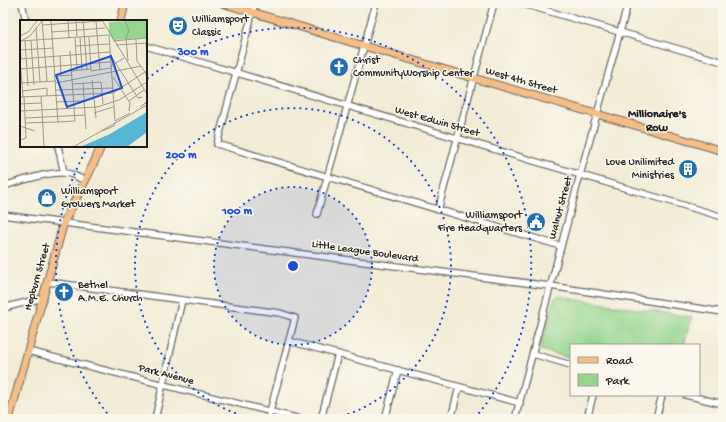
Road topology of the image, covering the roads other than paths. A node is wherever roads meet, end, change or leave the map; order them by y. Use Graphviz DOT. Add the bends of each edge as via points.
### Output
graph roads {
  1 [pos="6,3"];
  2 [pos="22,3"];
  3 [pos="125,3"];
  4 [pos="222,3"];
  5 [pos="256,3"];
  6 [pos="376,3"];
  7 [pos="494,3"];
  8 [pos="520,3"];
  9 [pos="628,3"];
  10 [pos="3,4"];
  11 [pos="253,12"];
  12 [pos="26,20"];
  13 [pos="121,20"];
  14 [pos="620,32"];
  15 [pos="147,46"];
  16 [pos="364,46"];
  17 [pos="723,62"];
  18 [pos="236,73"];
  19 [pos="474,78"];
  20 [pos="347,106"];
  21 [pos="597,114"];
  22 [pos="457,139"];
  23 [pos="58,147"];
  24 [pos="101,147"];
  25 [pos="723,151"];
  26 [pos="64,173"];
  27 [pos="580,175"];
  28 [pos="327,177"];
  29 [pos="85,181"];
  30 [pos="3,186"];
  31 [pos="438,210"];
  32 [pos="317,214"];
  33 [pos="3,215"];
  34 [pos="723,217"];
  35 [pos="64,222"];
  36 [pos="562,246"];
  37 [pos="48,282"];
  38 [pos="550,286"];
  39 [pos="43,298"];
  40 [pos="182,300"];
  41 [pos="3,308"];
  42 [pos="723,312"];
  43 [pos="289,341"];
  44 [pos="28,352"];
  45 [pos="338,354"];
  46 [pos="533,354"];
  47 [pos="570,364"];
  48 [pos="398,370"];
  49 [pos="162,385"];
  50 [pos="459,387"];
  51 [pos="593,396"];
  52 [pos="662,396"];
  53 [pos="690,396"];
  54 [pos="520,403"];
  55 [pos="723,404"];
  56 [pos="270,411"];
  57 [pos="9,419"];
  58 [pos="155,419"];
  59 [pos="268,419"];
  60 [pos="300,419"];
  61 [pos="321,419"];
  62 [pos="385,419"];
  63 [pos="451,419"];
  64 [pos="515,419"];
  65 [pos="587,419"];
  66 [pos="656,419"];
  1 -- 10 [label="main road"];
  2 -- 12 [label="street"];
  3 -- 13 [label="main road"];
  4 -- 11 [label="main road, West 4th Street"];
  5 -- 11 [label="street"];
  6 -- 16 [label="street"];
  7 -- 19 [label="street"];
  8 -- 14 [label="street"];
  9 -- 14 [label="street, Walnut Street"];
  11 -- 16 [label="main road, West 4th Street"];
  11 -- 18 [label="street"];
  14 -- 17 [label="street"];
  14 -- 21 [label="street, Walnut Street"];
  15 -- 18 [label="street, West Edwin Street"];
  16 -- 19 [label="main road, West 4th Street"];
  16 -- 20 [label="street"];
  18 -- 20 [label="street, West Edwin Street"];
  18 -- 28 [label="street" via="217,144"];
  19 -- 21 [label="main road, West 4th Street"];
  19 -- 22 [label="street"];
  20 -- 22 [label="street, West Edwin Street"];
  20 -- 28 [label="street"];
  21 -- 25 [label="main road, West 4th Street"];
  21 -- 27 [label="street, Walnut Street"];
  22 -- 27 [label="street, West Edwin Street"];
  22 -- 31 [label="street"];
  23 -- 26 [label="street"];
  24 -- 29 [label="main road, Hepburn Street"];
  26 -- 29 [label="street"];
  26 -- 30 [label="street"];
  27 -- 34 [label="street, West Edwin Street"];
  27 -- 36 [label="street, Walnut Street"];
  28 -- 31 [label="street"];
  28 -- 32 [label="street"];
  29 -- 35 [label="main road, Hepburn Street"];
  31 -- 36 [label="street"];
  33 -- 35 [label="street, Little League Boulevard"];
  35 -- 37 [label="main road, Hepburn Street"];
  35 -- 38 [label="street, Little League Boulevard"];
  36 -- 38 [label="street, Walnut Street"];
  37 -- 39 [label="main road, Hepburn Street"];
  37 -- 40 [label="street"];
  38 -- 42 [label="street, Little League Boulevard"];
  38 -- 46 [label="street, Walnut Street"];
  39 -- 41 [label="street"];
  39 -- 44 [label="main road, Hepburn Street"];
  40 -- 43 [label="street" via="280,313 295,318"];
  40 -- 49 [label="street"];
  43 -- 45 [label="street"];
  43 -- 56 [label="street"];
  44 -- 49 [label="street, Park Avenue"];
  44 -- 57 [label="main road, Hepburn Street"];
  45 -- 48 [label="street"];
  45 -- 61 [label="street"];
  46 -- 47 [label="street"];
  46 -- 54 [label="street, Walnut Street"];
  48 -- 50 [label="street"];
  48 -- 62 [label="street"];
  49 -- 56 [label="street, Park Avenue"];
  49 -- 58 [label="street"];
  50 -- 54 [label="street"];
  50 -- 63 [label="street"];
  51 -- 65 [label="street"];
  52 -- 66 [label="street"];
  53 -- 55 [label="street"];
  54 -- 64 [label="street, Walnut Street"];
  56 -- 59 [label="street"];
  56 -- 60 [label="street, Park Avenue"];
}
